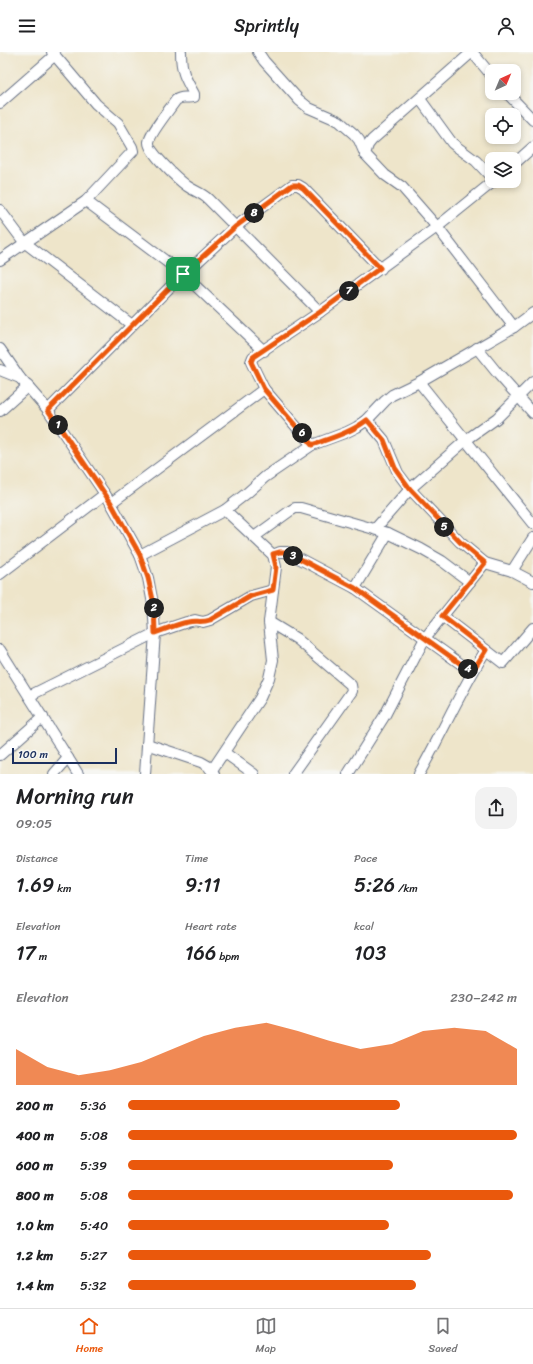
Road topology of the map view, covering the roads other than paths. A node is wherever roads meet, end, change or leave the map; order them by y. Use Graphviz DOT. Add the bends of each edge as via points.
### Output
graph roads {
  1 [pos="181,52"];
  2 [pos="258,52"];
  3 [pos="472,52"];
  4 [pos="53,54"];
  5 [pos="485,68"];
  6 [pos="420,98"];
  7 [pos="514,100"];
  8 [pos="0,103"];
  9 [pos="533,120"];
  10 [pos="533,147"];
  11 [pos="365,154"];
  12 [pos="521,158"];
  13 [pos="485,171"];
  14 [pos="485,188"];
  15 [pos="86,201"];
  16 [pos="0,210"];
  17 [pos="235,227"];
  18 [pos="437,227"];
  19 [pos="24,242"];
  20 [pos="0,260"];
  21 [pos="380,268"];
  22 [pos="183,274"];
  23 [pos="320,312"];
  24 [pos="533,313"];
  25 [pos="132,325"];
  26 [pos="514,327"];
  27 [pos="477,348"];
  28 [pos="0,349"];
  29 [pos="264,350"];
  30 [pos="0,370"];
  31 [pos="20,378"];
  32 [pos="419,382"];
  33 [pos="533,382"];
  34 [pos="28,386"];
  35 [pos="264,389"];
  36 [pos="519,396"];
  37 [pos="48,410"];
  38 [pos="0,411"];
  39 [pos="533,412"];
  40 [pos="367,420"];
  41 [pos="466,440"];
  42 [pos="312,445"];
  43 [pos="410,489"];
  44 [pos="105,494"];
  45 [pos="111,503"];
  46 [pos="225,510"];
  47 [pos="533,524"];
  48 [pos="375,529"];
  49 [pos="388,534"];
  50 [pos="254,537"];
  51 [pos="533,538"];
  52 [pos="273,554"];
  53 [pos="140,555"];
  54 [pos="485,563"];
  55 [pos="512,571"];
  56 [pos="0,574"];
  57 [pos="470,582"];
  58 [pos="533,582"];
  59 [pos="355,588"];
  60 [pos="273,590"];
  61 [pos="442,616"];
  62 [pos="269,622"];
  63 [pos="533,628"];
  64 [pos="155,633"];
  65 [pos="425,638"];
  66 [pos="486,650"];
  67 [pos="0,652"];
  68 [pos="472,672"];
  69 [pos="29,696"];
  70 [pos="43,717"];
  71 [pos="147,744"];
  72 [pos="225,752"];
  73 [pos="0,755"];
  74 [pos="68,758"];
  75 [pos="213,772"];
  76 [pos="54,774"];
  77 [pos="78,774"];
  78 [pos="145,774"];
  79 [pos="254,774"];
  80 [pos="293,774"];
  81 [pos="348,774"];
  82 [pos="419,774"];
  1 -- 17 [label="street" via="184,78 194,97 185,96 176,100 149,143 169,170 187,186 204,195"];
  2 -- 11 [label="street" via="299,100 351,130"];
  3 -- 5 [label="street"];
  3 -- 6 [label="street"];
  4 -- 8 [label="street"];
  4 -- 15 [label="street" via="96,104 118,123 133,151"];
  6 -- 11 [label="street" via="372,140"];
  6 -- 13 [label="street" via="452,142"];
  7 -- 9 [label="street"];
  10 -- 12 [label="street"];
  11 -- 18 [label="street" via="385,175 402,187"];
  14 -- 18 [label="street"];
  15 -- 19 [label="street"];
  15 -- 22 [label="street"];
  16 -- 19 [label="street"];
  17 -- 21 [label="street" via="292,185 298,185"];
  17 -- 22 [label="street"];
  17 -- 23 [label="street"];
  18 -- 21 [label="street"];
  18 -- 26 [label="street"];
  19 -- 20 [label="street"];
  19 -- 25 [label="street"];
  21 -- 23 [label="street"];
  22 -- 25 [label="street"];
  22 -- 29 [label="street"];
  23 -- 29 [label="street"];
  24 -- 26 [label="street"];
  25 -- 37 [label="street"];
  26 -- 27 [label="street"];
  27 -- 32 [label="street"];
  27 -- 36 [label="street"];
  28 -- 31 [label="street"];
  29 -- 35 [label="street" via="253,357 251,362"];
  30 -- 31 [label="street"];
  31 -- 34 [label="street"];
  32 -- 40 [label="street" via="385,400"];
  32 -- 41 [label="street"];
  33 -- 36 [label="street"];
  34 -- 37 [label="street"];
  34 -- 38 [label="street"];
  35 -- 42 [label="street"];
  35 -- 45 [label="street"];
  36 -- 39 [label="street"];
  36 -- 41 [label="street" via="496,418"];
  37 -- 44 [label="street"];
  40 -- 42 [label="street" via="348,432"];
  40 -- 43 [label="street" via="384,440 395,468"];
  41 -- 43 [label="street"];
  41 -- 47 [label="street"];
  42 -- 46 [label="street" via="265,477"];
  43 -- 48 [label="street"];
  43 -- 54 [label="street" via="460,542"];
  44 -- 45 [label="street"];
  44 -- 56 [label="street"];
  45 -- 53 [label="street"];
  46 -- 50 [label="street"];
  46 -- 53 [label="street"];
  48 -- 49 [label="street"];
  48 -- 50 [label="street" via="295,508"];
  49 -- 57 [label="street" via="442,561"];
  49 -- 59 [label="street"];
  50 -- 52 [label="street"];
  51 -- 55 [label="street"];
  52 -- 59 [label="street" via="287,552"];
  52 -- 60 [label="street" via="276,567"];
  53 -- 64 [label="street" via="154,604"];
  54 -- 55 [label="street"];
  54 -- 57 [label="street"];
  55 -- 58 [label="street"];
  57 -- 61 [label="street"];
  59 -- 65 [label="street"];
  60 -- 62 [label="street"];
  60 -- 64 [label="street" via="251,596 210,620 195,620"];
  61 -- 65 [label="street"];
  61 -- 66 [label="street"];
  62 -- 72 [label="street" via="273,660 269,678 260,698"];
  62 -- 80 [label="street" via="297,639 352,688"];
  63 -- 66 [label="street" via="503,663"];
  64 -- 69 [label="street"];
  64 -- 71 [label="street"];
  65 -- 68 [label="street"];
  65 -- 81 [label="street" via="385,715"];
  66 -- 68 [label="street"];
  67 -- 69 [label="street"];
  68 -- 82 [label="street"];
  69 -- 70 [label="street"];
  70 -- 73 [label="street"];
  70 -- 74 [label="street"];
  71 -- 75 [label="street" via="201,762"];
  71 -- 78 [label="street"];
  72 -- 75 [label="street"];
  72 -- 79 [label="street"];
  74 -- 76 [label="street"];
  74 -- 77 [label="street"];
}
